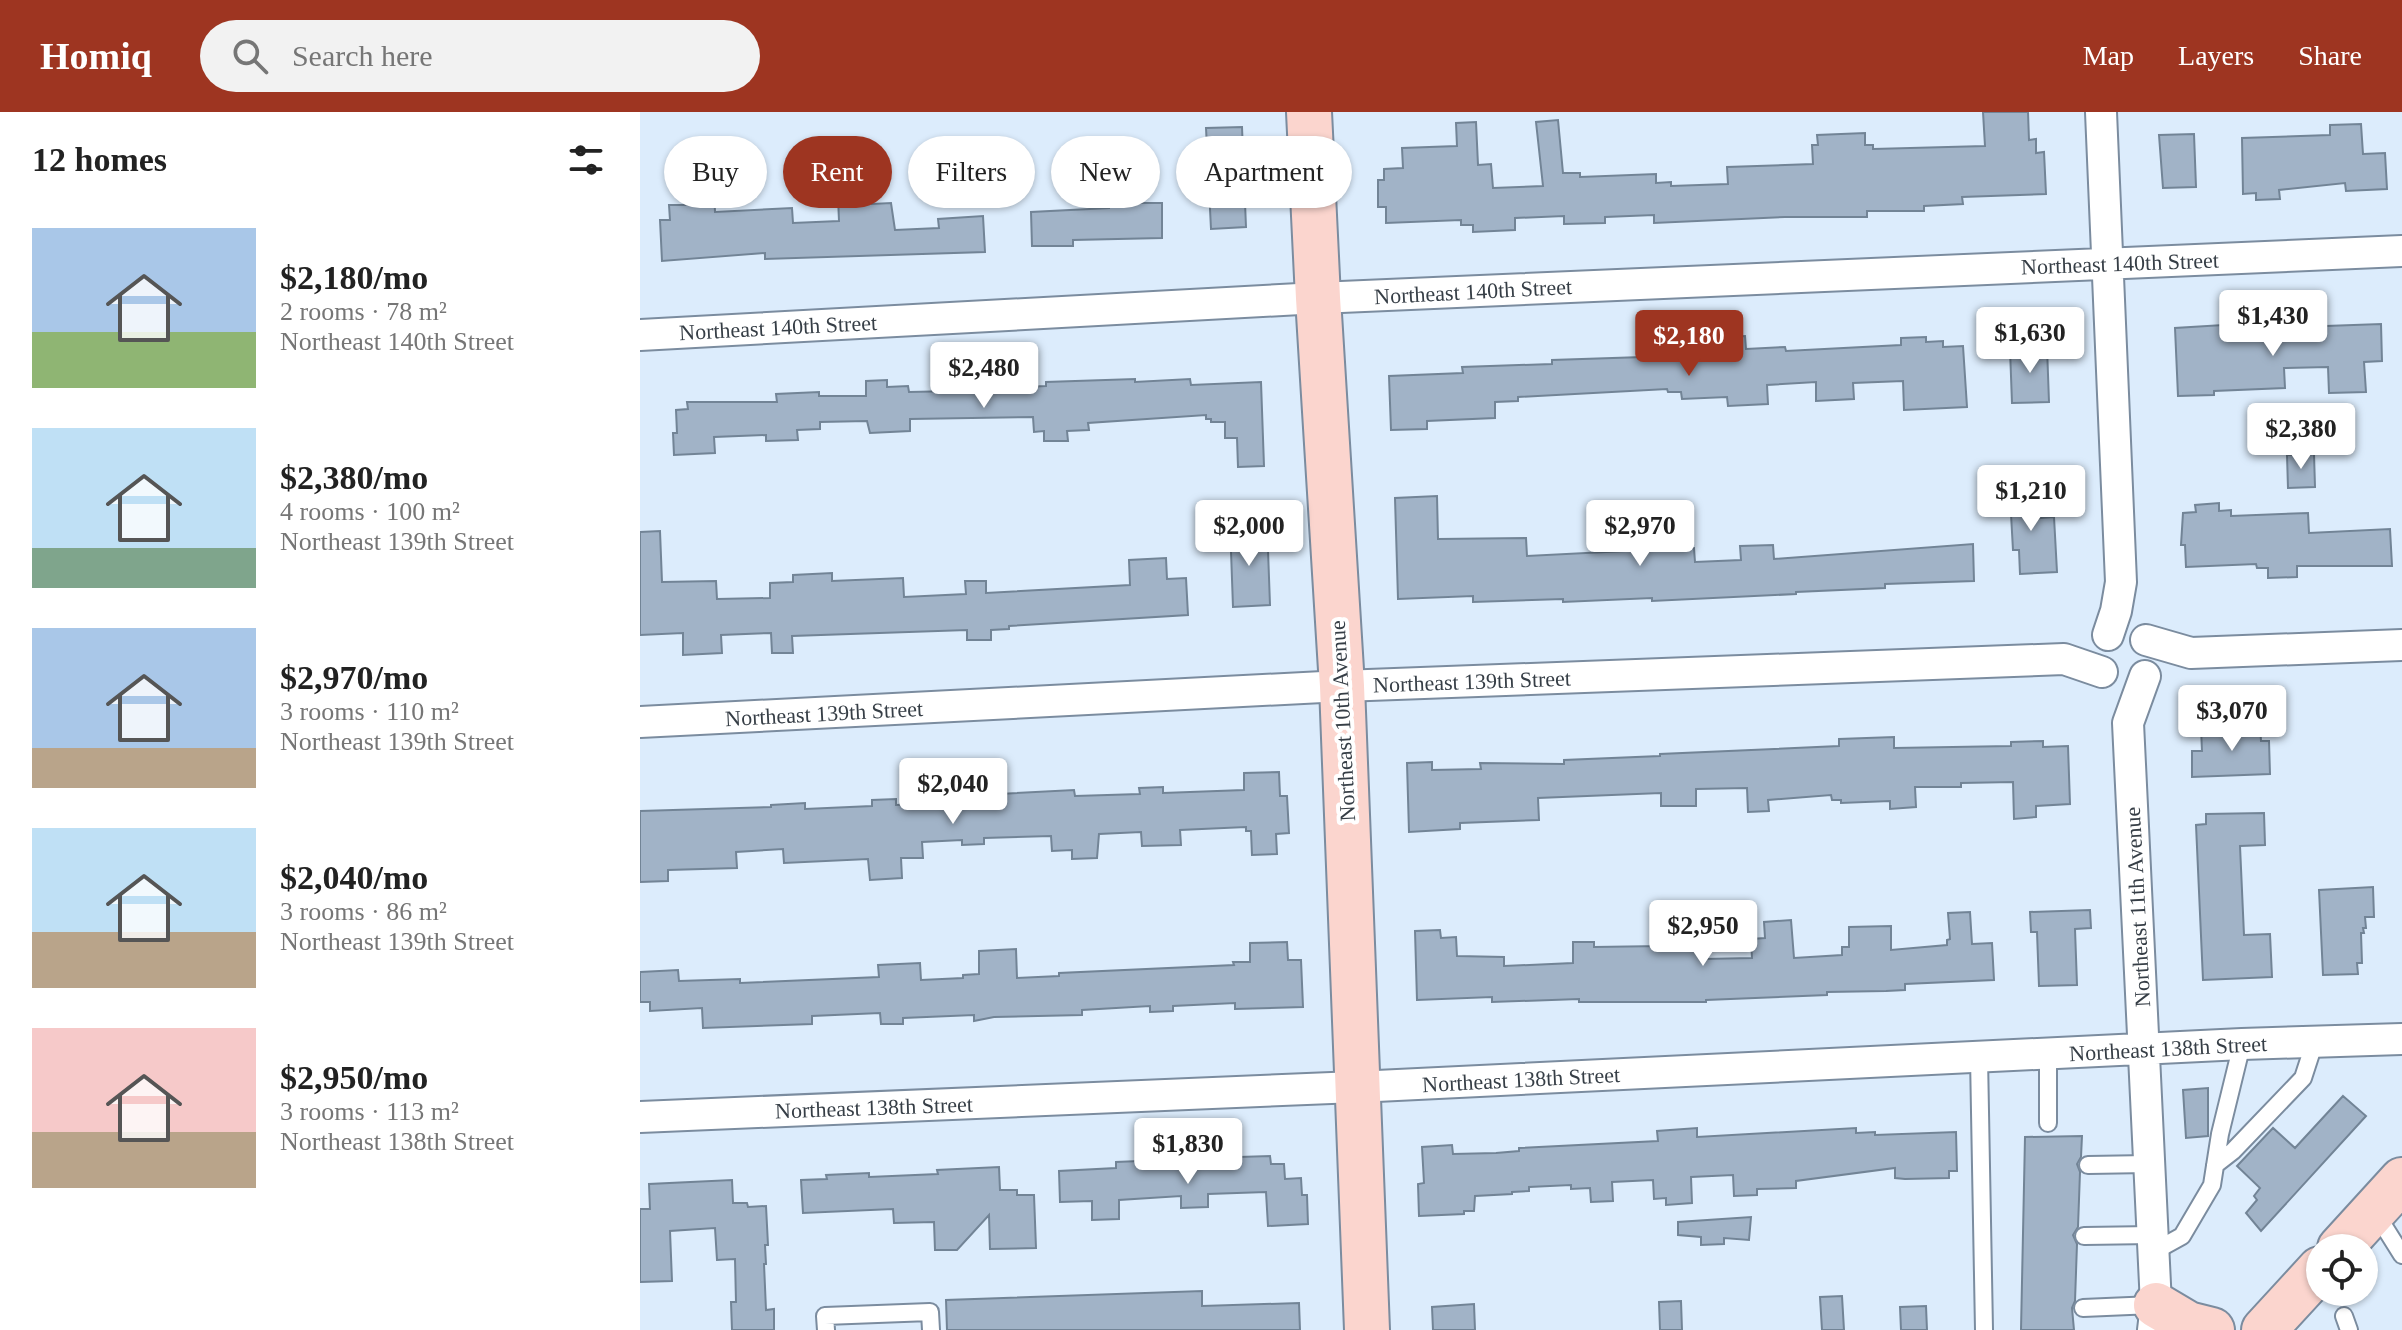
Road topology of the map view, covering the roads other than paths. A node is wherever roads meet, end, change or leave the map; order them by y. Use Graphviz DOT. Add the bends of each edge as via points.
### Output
graph roads {
  1 [pos="1309,112"];
  2 [pos="2101,112"];
  3 [pos="2402,251"];
  4 [pos="2109,263"];
  5 [pos="1318,298"];
  6 [pos="640,335"];
  7 [pos="2121,582"];
  8 [pos="2106,636"];
  9 [pos="2145,638"];
  10 [pos="2402,645"];
  11 [pos="2191,653"];
  12 [pos="2064,659"];
  13 [pos="2103,674"];
  14 [pos="2146,674"];
  15 [pos="1342,686"];
  16 [pos="640,722"];
  17 [pos="2128,723"];
  18 [pos="2388,1040"];
  19 [pos="2315,1041"];
  20 [pos="2242,1044"];
  21 [pos="2143,1050"];
  22 [pos="2048,1054"];
  23 [pos="1979,1057"];
  24 [pos="2402,1063"];
  25 [pos="1356,1087"];
  26 [pos="640,1117"];
  27 [pos="2048,1123"];
  28 [pos="2148,1164"];
  29 [pos="2088,1165"];
  30 [pos="2215,1165"];
  31 [pos="2388,1195"];
  32 [pos="2353,1234"];
  33 [pos="2084,1236"];
  34 [pos="2152,1244"];
  35 [pos="2402,1255"];
  36 [pos="2306,1284"];
  37 [pos="2083,1308"];
  38 [pos="2154,1318"];
  39 [pos="826,1330"];
  40 [pos="931,1330"];
  41 [pos="1367,1330"];
  42 [pos="1984,1330"];
  43 [pos="2212,1330"];
  44 [pos="2264,1330"];
  1 -- 5 [label="street, Northeast 10th Avenue"];
  2 -- 4 [label="street"];
  3 -- 4 [label="street, Northeast 140th Street"];
  4 -- 5 [label="street, Northeast 140th Street"];
  4 -- 7 [label="street"];
  5 -- 6 [label="street, Northeast 140th Street"];
  5 -- 15 [label="street, Northeast 10th Avenue"];
  7 -- 8 [label="street"];
  7 -- 9 [label="street" via="2128,612"];
  8 -- 9 [label="street" via="2126,629"];
  8 -- 12 [label="street, Northeast 139th Street"];
  8 -- 13 [label="street" via="2097,650"];
  9 -- 11 [label="street"];
  9 -- 14 [label="street" via="2152,652"];
  10 -- 11 [label="street"];
  11 -- 14 [label="street"];
  12 -- 13 [label="street, Northeast 139th Street"];
  12 -- 15 [label="street, Northeast 139th Street"];
  13 -- 14 [label="street" via="2129,684"];
  13 -- 17 [label="street, Northeast 11th Avenue"];
  14 -- 17 [label="street, Northeast 11th Avenue"];
  15 -- 16 [label="street, Northeast 139th Street"];
  15 -- 25 [label="street, Northeast 10th Avenue"];
  17 -- 21 [label="street, Northeast 11th Avenue"];
  18 -- 19 [label="street, Northeast 138th Street"];
  18 -- 24 [label="street"];
  19 -- 20 [label="street, Northeast 138th Street"];
  19 -- 30 [label="lane" via="2303,1078"];
  20 -- 21 [label="street, Northeast 138th Street"];
  20 -- 30 [label="lane"];
  21 -- 22 [label="street, Northeast 138th Street"];
  21 -- 28 [label="street, Northeast 11th Avenue"];
  22 -- 23 [label="street, Northeast 138th Street"];
  22 -- 27 [label="lane"];
  23 -- 25 [label="street, Northeast 138th Street"];
  23 -- 42 [label="lane"];
  25 -- 26 [label="street, Northeast 138th Street"];
  25 -- 41 [label="street, Northeast 10th Avenue"];
  28 -- 29 [label="lane"];
  28 -- 34 [label="street, Northeast 11th Avenue"];
  30 -- 34 [label="lane" via="2212,1185 2182,1236"];
  31 -- 32 [label="street"];
  31 -- 35 [label="lane"];
  33 -- 34 [label="lane"];
  34 -- 38 [label="street, Northeast 11th Avenue"];
  36 -- 44 [label="street"];
  37 -- 38 [label="lane"];
  38 -- 43 [label="street"];
  39 -- 40 [label="lane" via="825,1316 930,1312"];
}
